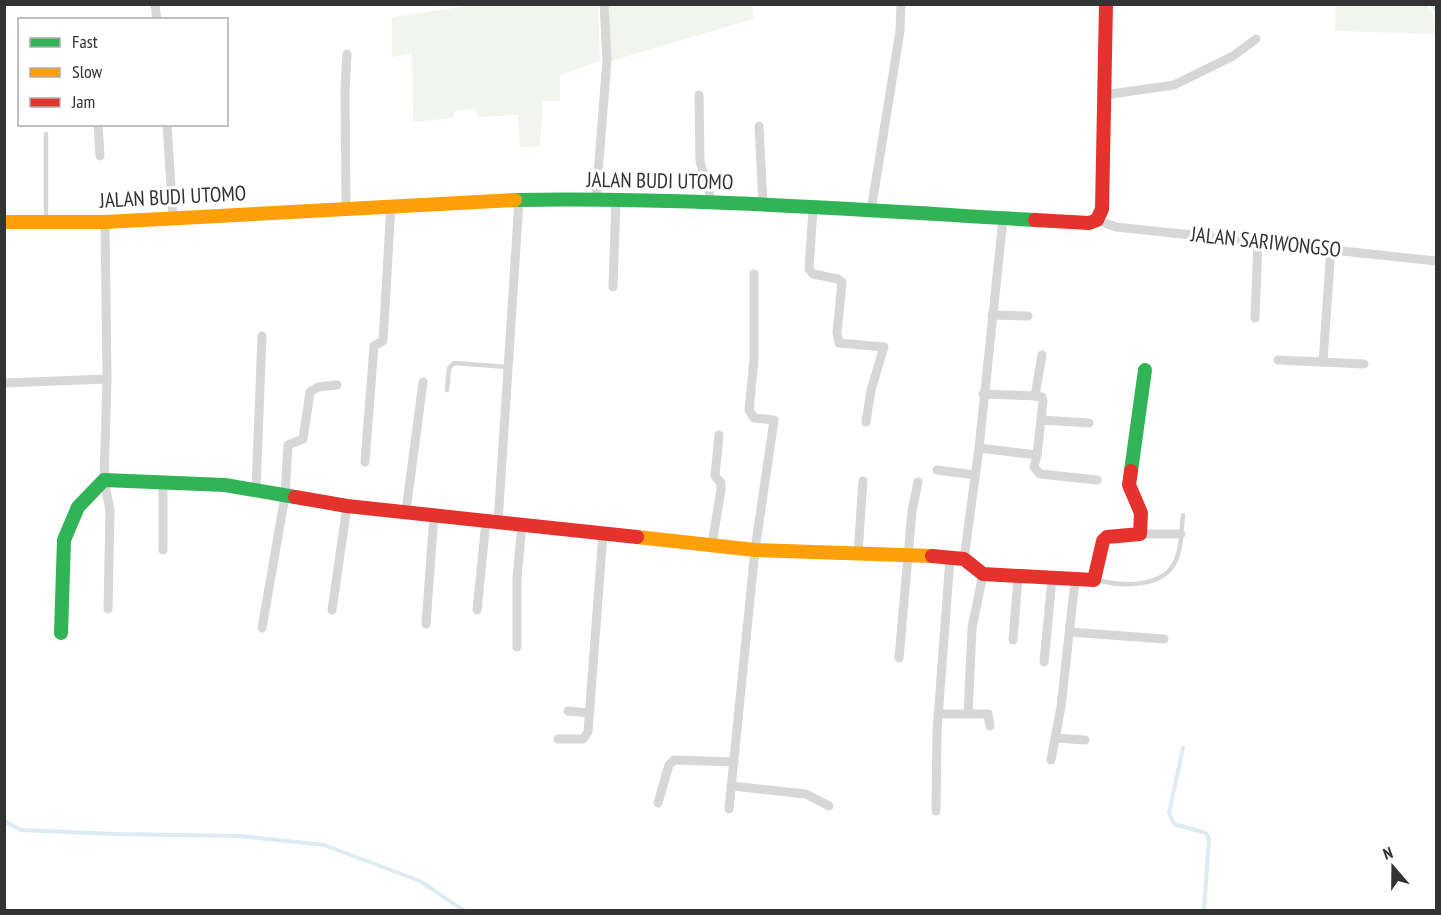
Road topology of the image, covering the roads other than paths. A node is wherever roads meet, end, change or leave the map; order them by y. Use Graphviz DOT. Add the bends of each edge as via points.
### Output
graph roads {
  1 [pos="604,4"];
  2 [pos="902,4"];
  3 [pos="1106,4"];
  4 [pos="1256,39"];
  5 [pos="347,54"];
  6 [pos="699,95"];
  7 [pos="1104,95"];
  8 [pos="98,126"];
  9 [pos="167,126"];
  10 [pos="759,126"];
  11 [pos="46,134"];
  12 [pos="100,156"];
  13 [pos="596,199"];
  14 [pos="616,200"];
  15 [pos="519,201"];
  16 [pos="712,202"];
  17 [pos="391,205"];
  18 [pos="763,205"];
  19 [pos="346,207"];
  20 [pos="813,209"];
  21 [pos="871,211"];
  22 [pos="173,218"];
  23 [pos="1003,219"];
  24 [pos="1097,220"];
  25 [pos="4,222"];
  26 [pos="46,222"];
  27 [pos="105,222"];
  28 [pos="1258,241"];
  29 [pos="1331,248"];
  30 [pos="1437,261"];
  31 [pos="754,274"];
  32 [pos="613,287"];
  33 [pos="992,315"];
  34 [pos="1028,316"];
  35 [pos="1255,318"];
  36 [pos="262,336"];
  37 [pos="1042,355"];
  38 [pos="1278,360"];
  39 [pos="1323,362"];
  40 [pos="1364,364"];
  41 [pos="508,368"];
  42 [pos="1145,370"];
  43 [pos="107,379"];
  44 [pos="423,382"];
  45 [pos="4,383"];
  46 [pos="337,385"];
  47 [pos="447,390"];
  48 [pos="983,394"];
  49 [pos="1035,396"];
  50 [pos="1041,420"];
  51 [pos="866,422"];
  52 [pos="1089,423"];
  53 [pos="719,435"];
  54 [pos="979,448"];
  55 [pos="1037,455"];
  56 [pos="365,462"];
  57 [pos="937,470"];
  58 [pos="975,475"];
  59 [pos="104,480"];
  60 [pos="1097,480"];
  61 [pos="863,481"];
  62 [pos="918,482"];
  63 [pos="163,484"];
  64 [pos="256,489"];
  65 [pos="285,496"];
  66 [pos="347,506"];
  67 [pos="406,511"];
  68 [pos="434,515"];
  69 [pos="1183,515"];
  70 [pos="492,522"];
  71 [pos="522,525"];
  72 [pos="603,533"];
  73 [pos="1140,534"];
  74 [pos="1181,534"];
  75 [pos="712,544"];
  76 [pos="163,550"];
  77 [pos="755,550"];
  78 [pos="858,553"];
  79 [pos="908,554"];
  80 [pos="950,559"];
  81 [pos="964,560"];
  82 [pos="983,574"];
  83 [pos="1018,578"];
  84 [pos="1052,579"];
  85 [pos="1075,580"];
  86 [pos="1094,580"];
  87 [pos="108,609"];
  88 [pos="332,610"];
  89 [pos="477,610"];
  90 [pos="426,624"];
  91 [pos="262,628"];
  92 [pos="1070,632"];
  93 [pos="61,633"];
  94 [pos="1164,639"];
  95 [pos="1013,640"];
  96 [pos="517,647"];
  97 [pos="899,658"];
  98 [pos="1044,662"];
  99 [pos="568,711"];
  100 [pos="589,713"];
  101 [pos="938,714"];
  102 [pos="968,714"];
  103 [pos="990,726"];
  104 [pos="1055,738"];
  105 [pos="558,739"];
  106 [pos="1085,740"];
  107 [pos="1052,760"];
  108 [pos="734,762"];
  109 [pos="732,786"];
  110 [pos="658,803"];
  111 [pos="829,806"];
  112 [pos="729,810"];
  113 [pos="936,811"];
  1 -- 13 [label="street" via="607,60"];
  2 -- 21 [label="street"];
  3 -- 7 [label="street"];
  4 -- 7 [label="street" via="1233,56 1174,85"];
  5 -- 19 [label="street"];
  6 -- 16 [label="street" via="700,162"];
  7 -- 24 [label="street" via="1102,209"];
  8 -- 12 [label="street"];
  9 -- 22 [label="street"];
  10 -- 18 [label="street"];
  11 -- 26 [label="lane"];
  13 -- 14 [label="street, JALAN BUDI UTOMO"];
  13 -- 15 [label="street, JALAN BUDI UTOMO"];
  14 -- 16 [label="street, JALAN BUDI UTOMO"];
  14 -- 32 [label="street"];
  15 -- 17 [label="street, JALAN BUDI UTOMO"];
  15 -- 41 [label="street"];
  16 -- 18 [label="street, JALAN BUDI UTOMO"];
  17 -- 19 [label="street, JALAN BUDI UTOMO"];
  17 -- 56 [label="street" via="383,341 374,346"];
  18 -- 20 [label="street, JALAN BUDI UTOMO"];
  19 -- 22 [label="street, JALAN BUDI UTOMO"];
  20 -- 21 [label="street, JALAN BUDI UTOMO"];
  20 -- 51 [label="street" via="809,269 813,274 842,282 839,343 884,347"];
  21 -- 23 [label="street, JALAN BUDI UTOMO"];
  22 -- 27 [label="street, JALAN BUDI UTOMO"];
  23 -- 24 [label="street, JALAN BUDI UTOMO" via="1089,223"];
  23 -- 33 [label="street"];
  24 -- 28 [label="street, JALAN SARIWONGSO" via="1116,227"];
  25 -- 26 [label="street, JALAN BUDI UTOMO"];
  26 -- 27 [label="street, JALAN BUDI UTOMO"];
  27 -- 43 [label="street"];
  28 -- 29 [label="street, JALAN SARIWONGSO"];
  28 -- 35 [label="street"];
  29 -- 30 [label="street, JALAN SARIWONGSO"];
  29 -- 39 [label="street"];
  31 -- 77 [label="street" via="754,360 749,410 754,418 774,420"];
  33 -- 34 [label="street"];
  33 -- 48 [label="street"];
  36 -- 64 [label="street"];
  37 -- 49 [label="street"];
  38 -- 39 [label="street"];
  39 -- 40 [label="street"];
  41 -- 47 [label="lane" via="454,363 449,368"];
  41 -- 70 [label="street"];
  42 -- 73 [label="street" via="1130,485 1141,513"];
  43 -- 45 [label="street"];
  43 -- 59 [label="street"];
  44 -- 67 [label="street"];
  46 -- 65 [label="street" via="310,392 303,439 288,445"];
  48 -- 49 [label="street"];
  48 -- 54 [label="street"];
  49 -- 50 [label="street" via="1043,398"];
  50 -- 52 [label="street"];
  50 -- 55 [label="street"];
  53 -- 75 [label="street" via="714,476 721,483 721,490"];
  54 -- 55 [label="street"];
  54 -- 58 [label="street"];
  55 -- 60 [label="street" via="1034,467 1040,474"];
  57 -- 58 [label="street"];
  58 -- 81 [label="street"];
  59 -- 63 [label="street"];
  59 -- 87 [label="street" via="110,510"];
  59 -- 93 [label="street" via="78,507 64,540"];
  61 -- 78 [label="street"];
  62 -- 79 [label="street"];
  63 -- 64 [label="street"];
  63 -- 76 [label="street"];
  64 -- 65 [label="street"];
  65 -- 66 [label="street"];
  65 -- 91 [label="street"];
  66 -- 67 [label="street"];
  66 -- 88 [label="street"];
  67 -- 68 [label="street"];
  68 -- 70 [label="street"];
  68 -- 90 [label="street"];
  69 -- 74 [label="lane"];
  70 -- 71 [label="street"];
  70 -- 89 [label="street"];
  71 -- 72 [label="street"];
  71 -- 96 [label="street"];
  72 -- 75 [label="street"];
  72 -- 100 [label="street"];
  73 -- 74 [label="street"];
  73 -- 86 [label="street" via="1107,537"];
  74 -- 86 [label="lane" via="1174,565 1164,575 1122,586"];
  75 -- 77 [label="street"];
  77 -- 78 [label="street"];
  77 -- 108 [label="street"];
  78 -- 79 [label="street"];
  79 -- 80 [label="street"];
  79 -- 97 [label="street"];
  80 -- 81 [label="street"];
  80 -- 101 [label="street"];
  81 -- 82 [label="street"];
  82 -- 83 [label="street"];
  82 -- 102 [label="street" via="972,628"];
  83 -- 84 [label="street"];
  83 -- 95 [label="street"];
  84 -- 85 [label="street"];
  84 -- 98 [label="street"];
  85 -- 86 [label="street"];
  85 -- 92 [label="street"];
  92 -- 94 [label="street"];
  92 -- 104 [label="street"];
  99 -- 100 [label="street"];
  100 -- 105 [label="street" via="586,737"];
  101 -- 102 [label="street"];
  101 -- 113 [label="street"];
  102 -- 103 [label="street" via="988,714"];
  104 -- 106 [label="street"];
  104 -- 107 [label="street"];
  108 -- 109 [label="street"];
  108 -- 110 [label="street" via="674,760"];
  109 -- 111 [label="street" via="806,794"];
  109 -- 112 [label="street"];
}
